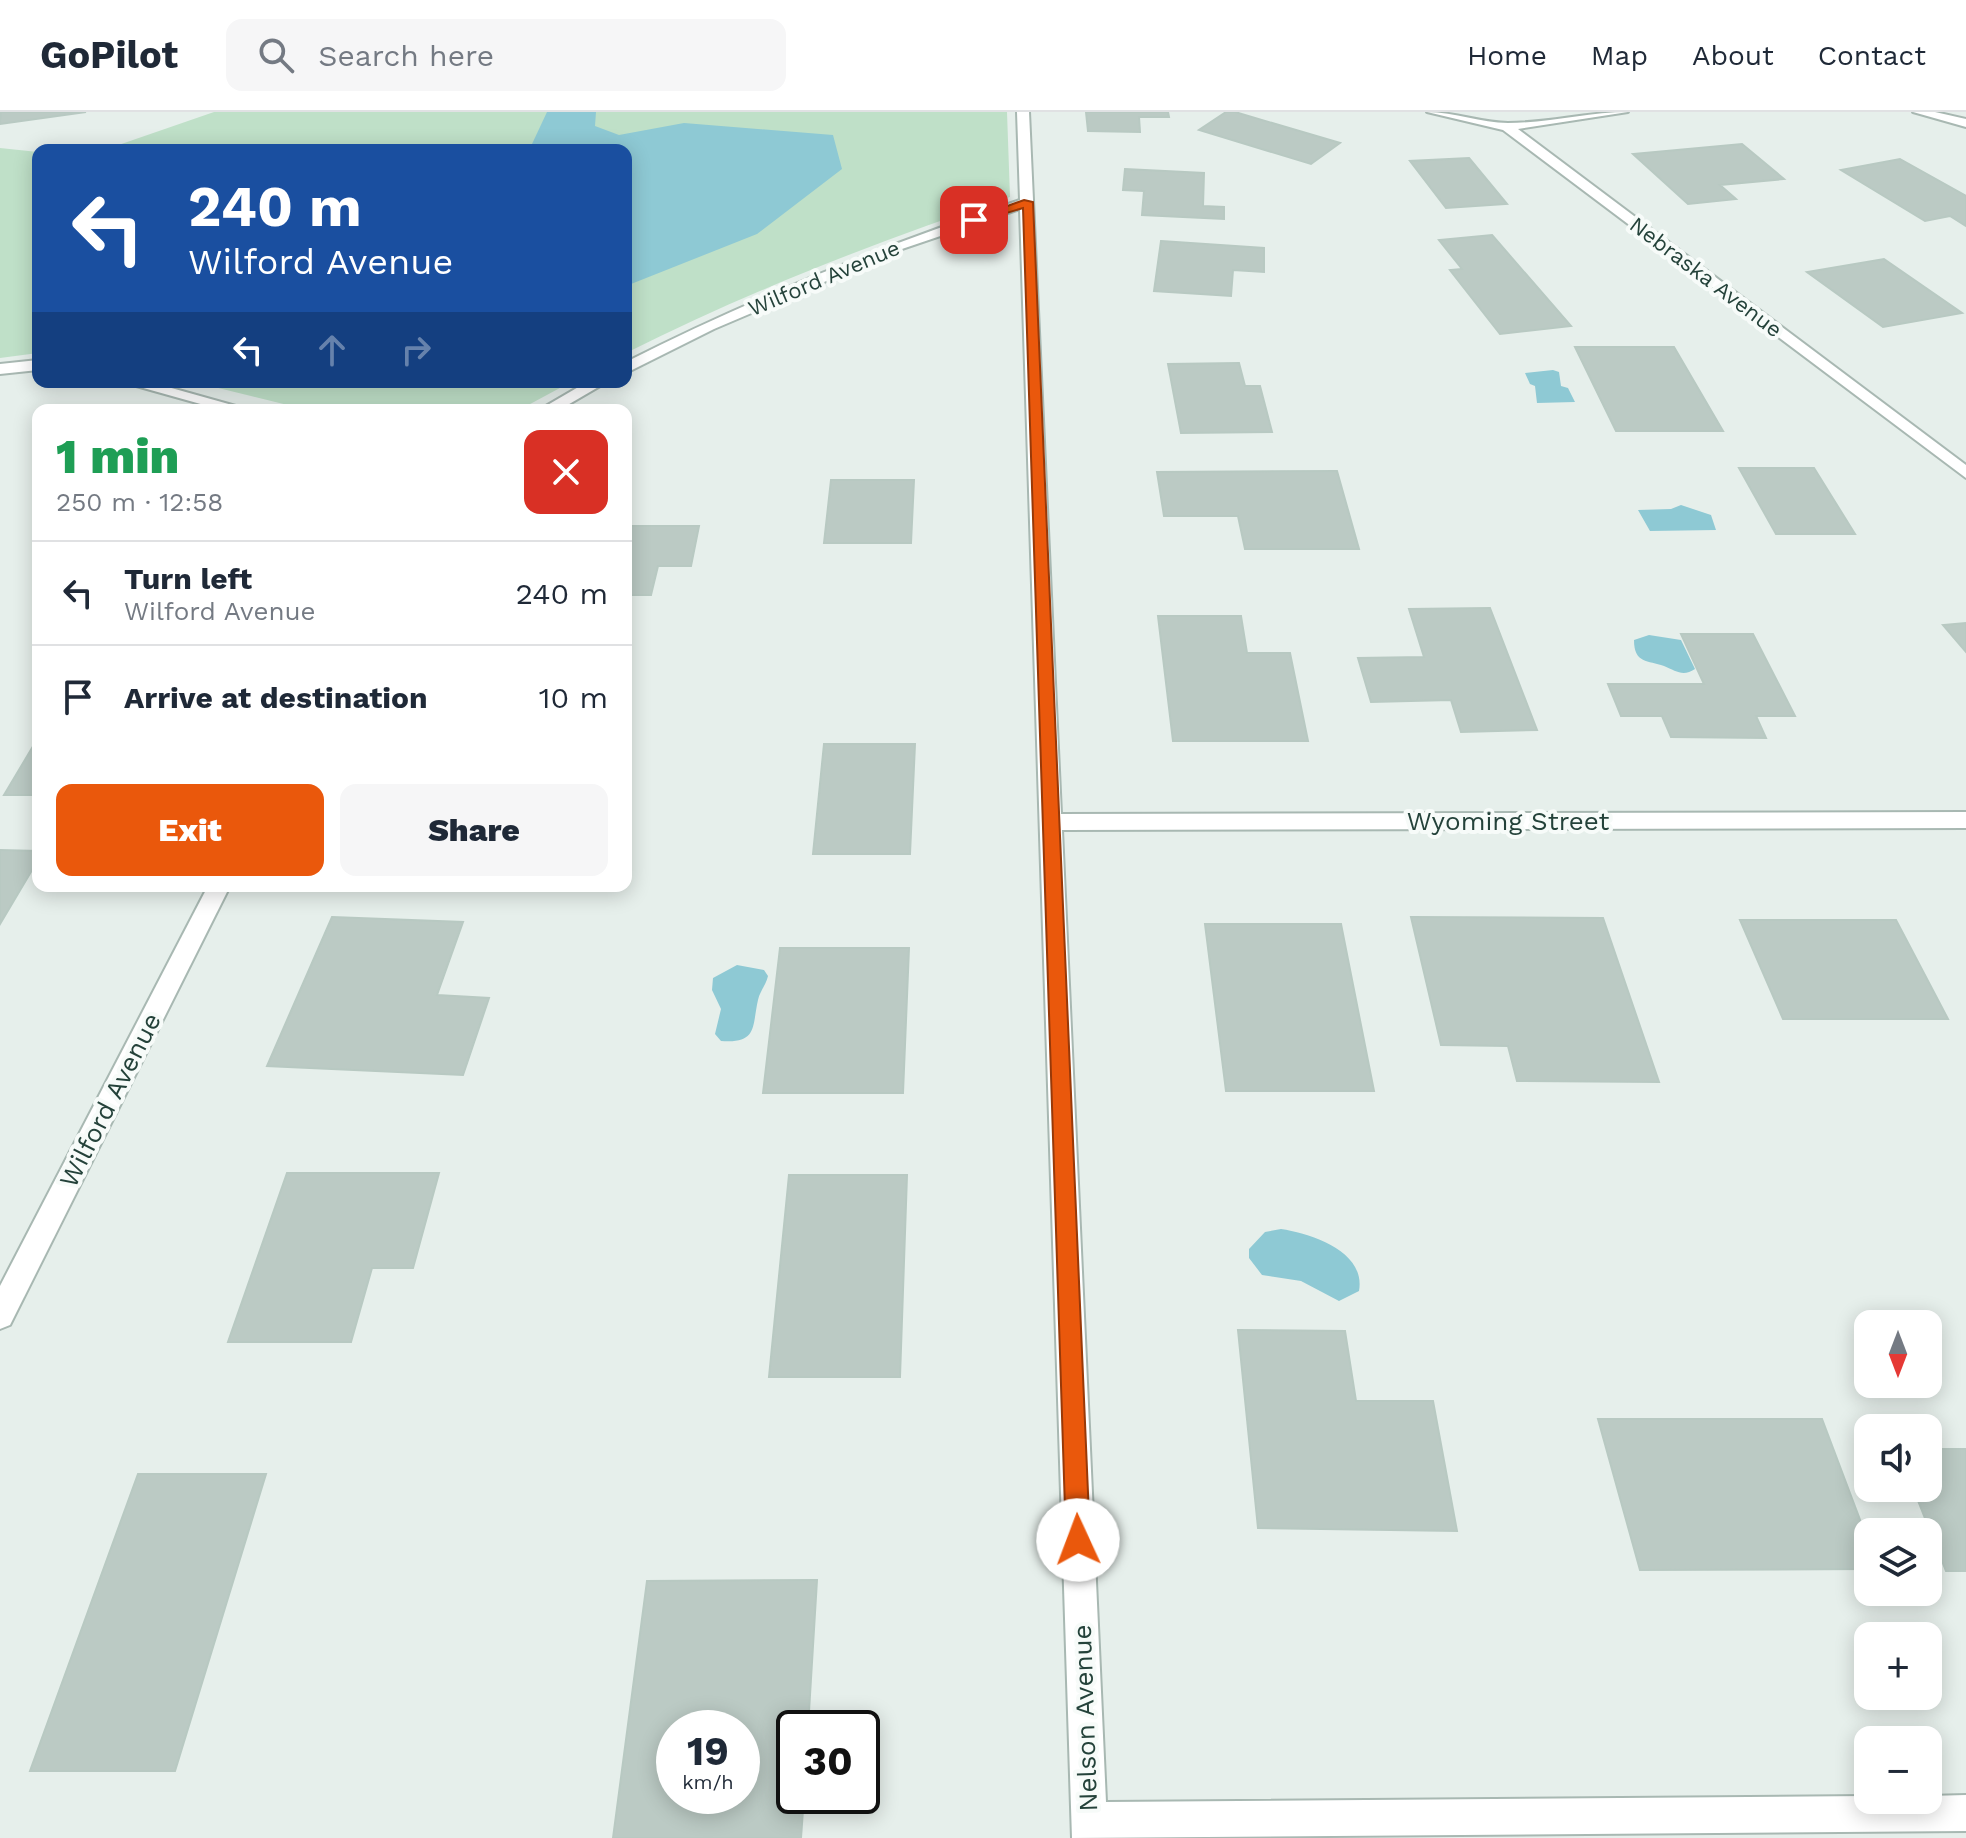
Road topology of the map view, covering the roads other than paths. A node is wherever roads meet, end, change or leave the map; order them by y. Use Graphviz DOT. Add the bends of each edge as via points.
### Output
graph roads {
  1 [pos="1023,112"];
  2 [pos="1433,112"];
  3 [pos="1622,112"];
  4 [pos="1919,112"];
  5 [pos="1966,123"];
  6 [pos="1507,127"];
  7 [pos="1028,202"];
  8 [pos="632,365"];
  9 [pos="32,366"];
  10 [pos="0,369"];
  11 [pos="154,388"];
  12 [pos="588,388"];
  13 [pos="218,404"];
  14 [pos="558,404"];
  15 [pos="1966,473"];
  16 [pos="1966,820"];
  17 [pos="1050,822"];
  18 [pos="216,892"];
  19 [pos="0,1315"];
  20 [pos="1966,1813"];
  21 [pos="1089,1829"];
  1 -- 7 [label="street, Nelson Avenue"];
  2 -- 6 [label="street, Nebraska Avenue"];
  3 -- 6 [label="street"];
  4 -- 5 [label="street"];
  6 -- 15 [label="street, Nebraska Avenue"];
  7 -- 8 [label="street, Wilford Avenue" via="894,247"];
  7 -- 17 [label="street, Nelson Avenue"];
  9 -- 10 [label="street"];
  11 -- 13 [label="street"];
  12 -- 14 [label="street"];
  16 -- 17 [label="street, Wyoming Street"];
  17 -- 21 [label="street, Nelson Avenue"];
  18 -- 19 [label="street, Wilford Avenue"];
  20 -- 21 [label="street"];
}
